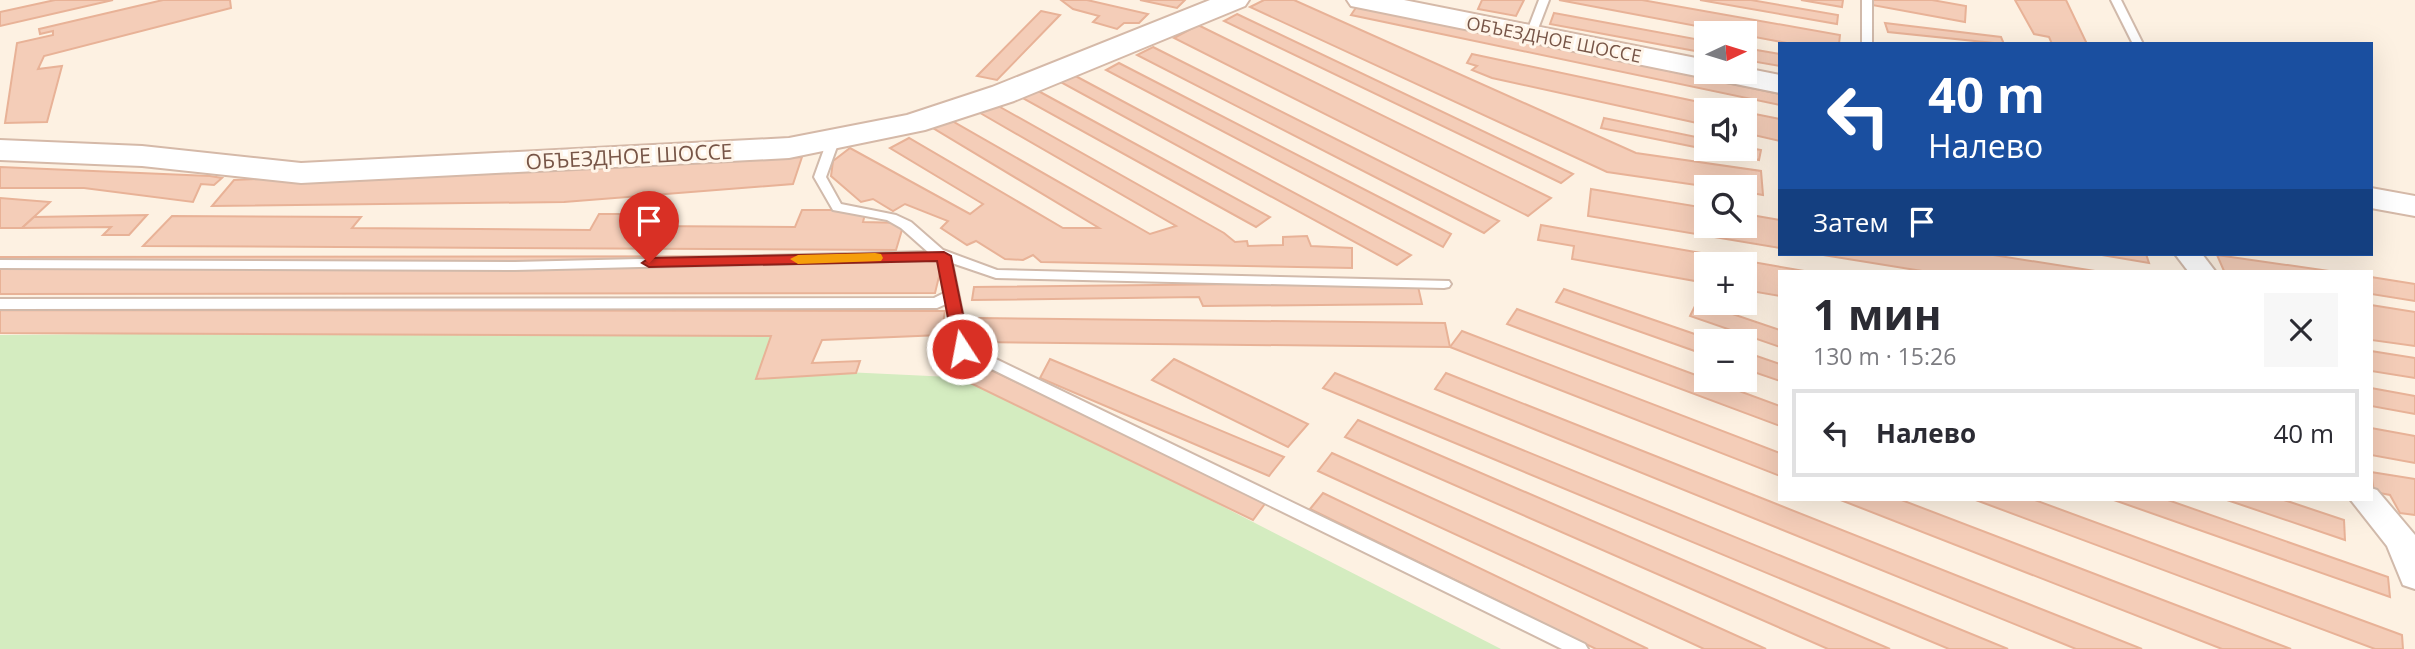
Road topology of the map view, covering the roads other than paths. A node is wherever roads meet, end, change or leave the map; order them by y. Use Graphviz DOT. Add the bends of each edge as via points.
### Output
graph roads {
  1 [pos="1235,0"];
  2 [pos="1360,0"];
  3 [pos="1544,0"];
  4 [pos="1867,0"];
  5 [pos="2116,0"];
  6 [pos="1531,34"];
  7 [pos="1867,42"];
  8 [pos="2137,42"];
  9 [pos="1694,67"];
  10 [pos="1757,79"];
  11 [pos="1778,84"];
  12 [pos="833,141"];
  13 [pos="0,150"];
  14 [pos="2373,198"];
  15 [pos="2415,206"];
  16 [pos="944,256"];
  17 [pos="2190,256"];
  18 [pos="0,264"];
  19 [pos="2201,270"];
  20 [pos="1444,284"];
  21 [pos="951,295"];
  22 [pos="0,303"];
  23 [pos="2368,501"];
  24 [pos="2408,542"];
  25 [pos="2415,575"];
  26 [pos="1579,649"];
  1 -- 12 [label="street, ОБЪЕЗДНОЕ ШОССЕ" via="1003,94 914,123"];
  2 -- 6 [label="street, ОБЪЕЗДНОЕ ШОССЕ"];
  3 -- 6 [label="lane"];
  4 -- 7 [label="lane"];
  5 -- 8 [label="lane"];
  6 -- 9 [label="street, ОБЪЕЗДНОЕ ШОССЕ"];
  10 -- 11 [label="street"];
  12 -- 13 [label="street, ОБЪЕЗДНОЕ ШОССЕ" via="789,148 301,173 142,156"];
  12 -- 16 [label="lane" via="820,177 837,207 904,223 932,251"];
  14 -- 15 [label="street"];
  16 -- 18 [label="lane" via="515,266"];
  16 -- 20 [label="lane" via="996,274"];
  16 -- 21 [label="lane"];
  17 -- 19 [label="street"];
  21 -- 22 [label="lane" via="937,303"];
  21 -- 26 [label="lane" via="962,349"];
  23 -- 24 [label="street"];
  24 -- 25 [label="street"];
}
